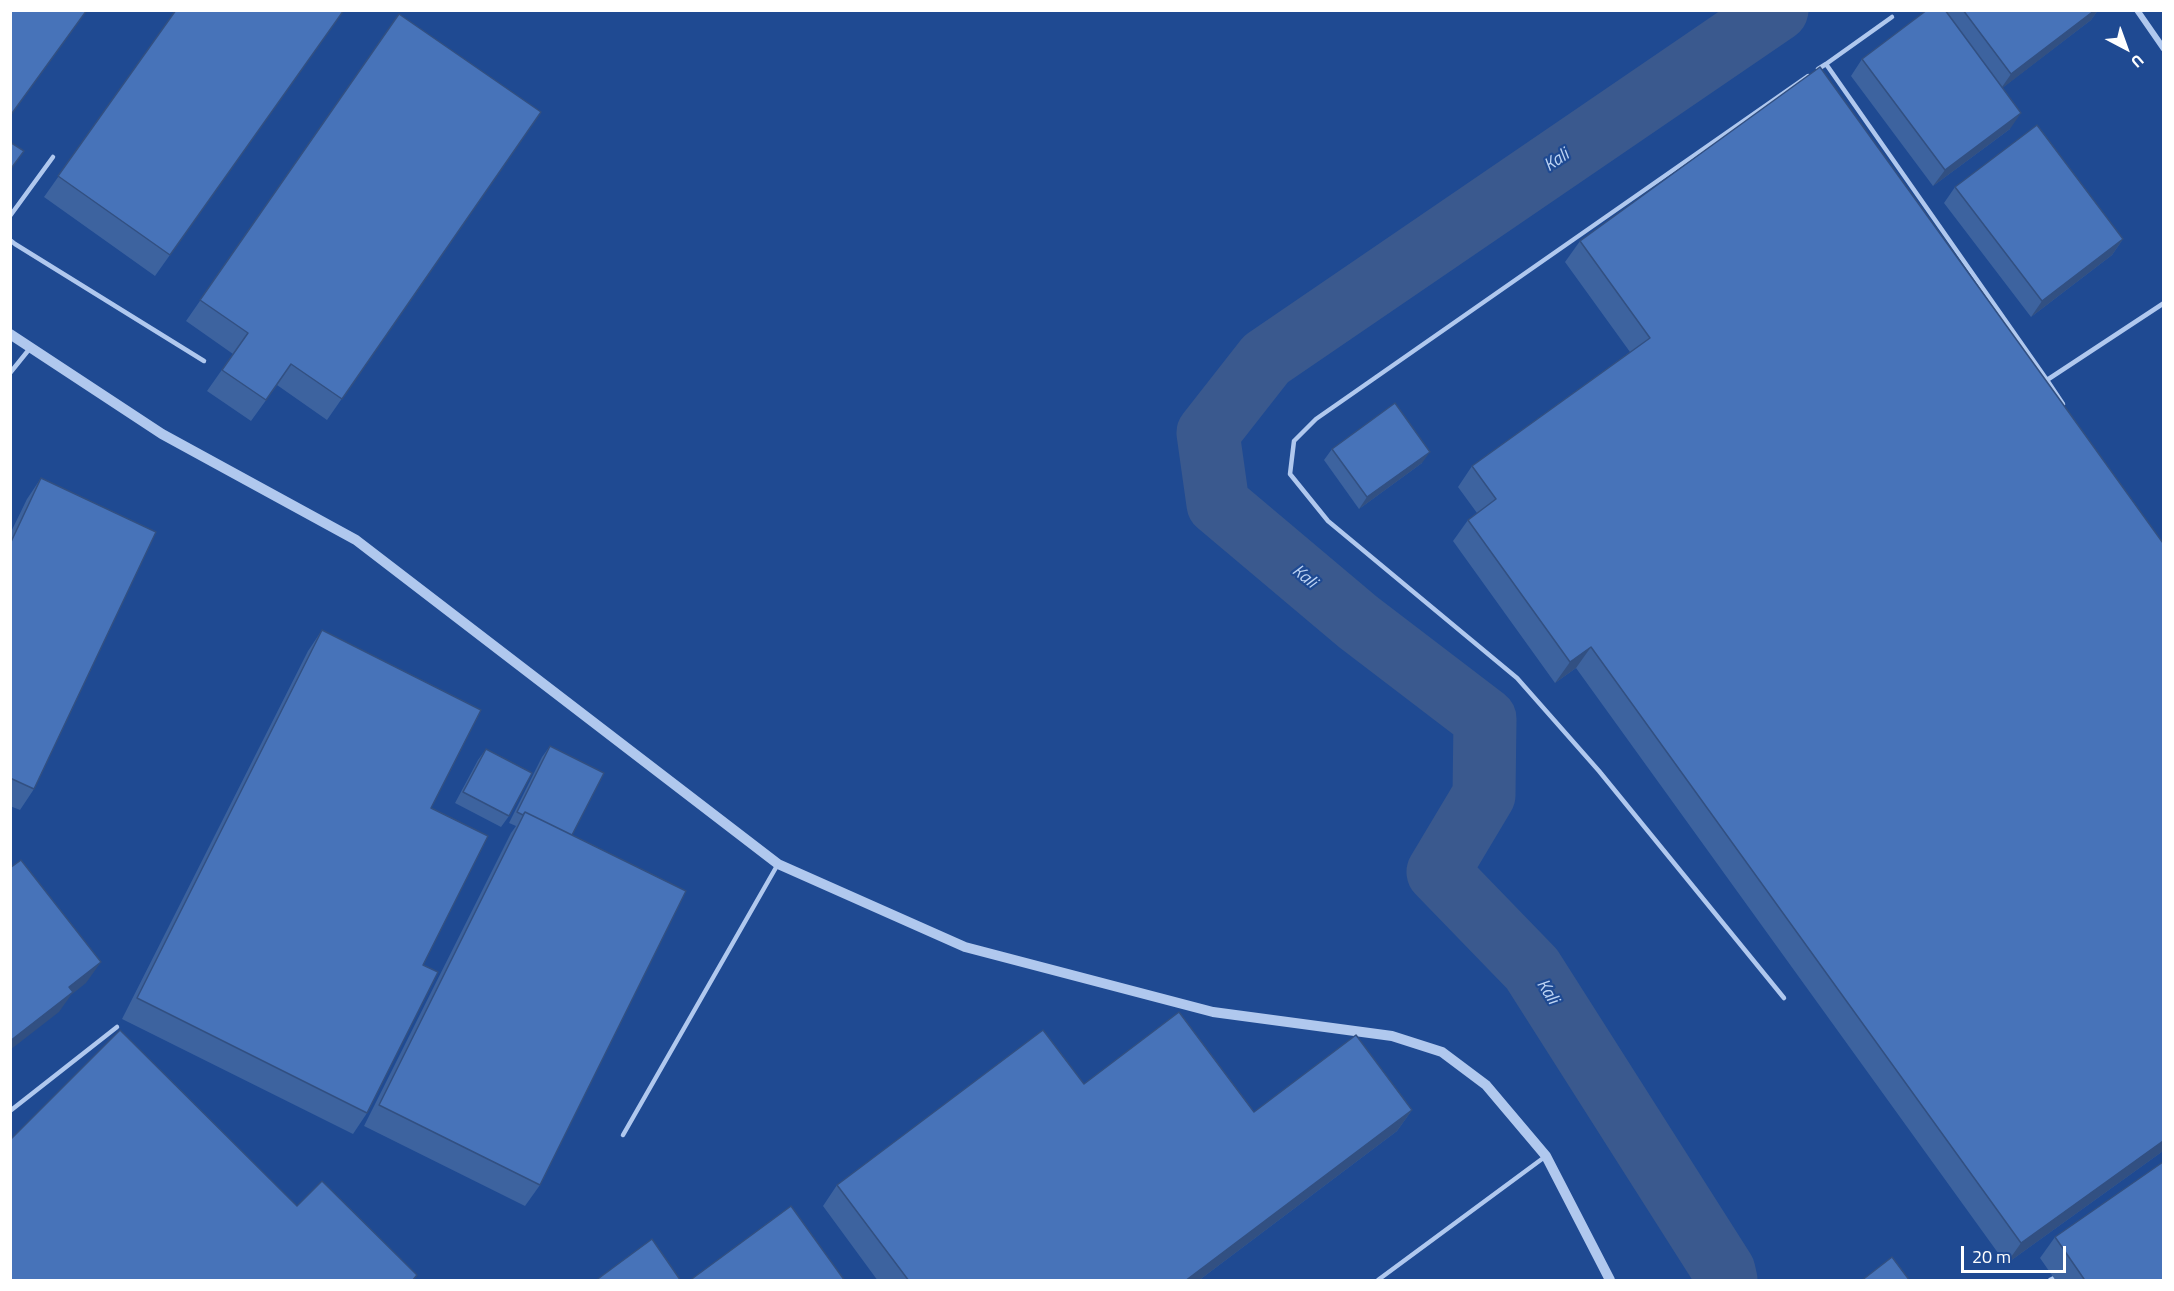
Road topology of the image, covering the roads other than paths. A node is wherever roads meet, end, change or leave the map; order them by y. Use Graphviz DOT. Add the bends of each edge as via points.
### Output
graph roads {
  1 [pos="2137,10"];
  2 [pos="1892,17"];
  3 [pos="2163,49"];
  4 [pos="1826,64"];
  5 [pos="53,157"];
  6 [pos="10,216"];
  7 [pos="10,240"];
  8 [pos="15,244"];
  9 [pos="10,251"];
  10 [pos="2163,303"];
  11 [pos="10,334"];
  12 [pos="30,347"];
  13 [pos="204,361"];
  14 [pos="10,373"];
  15 [pos="2047,380"];
  16 [pos="2066,409"];
  17 [pos="778,864"];
  18 [pos="1784,998"];
  19 [pos="117,1027"];
  20 [pos="10,1111"];
  21 [pos="623,1135"];
  22 [pos="1546,1156"];
  23 [pos="1378,1281"];
  24 [pos="1610,1281"];
  1 -- 3 [label="street"];
  2 -- 4 [label="lane"];
  4 -- 15 [label="lane"];
  4 -- 18 [label="lane" via="1316,419 1293,441 1290,474 1328,521 1517,678 1599,771"];
  5 -- 6 [label="lane"];
  7 -- 8 [label="lane"];
  8 -- 9 [label="lane"];
  8 -- 13 [label="lane"];
  10 -- 15 [label="lane"];
  11 -- 12 [label="street"];
  12 -- 14 [label="lane"];
  12 -- 17 [label="street" via="162,434 356,540"];
  15 -- 16 [label="lane"];
  17 -- 21 [label="lane"];
  17 -- 22 [label="street" via="965,947 1213,1012 1392,1036 1442,1052 1486,1085"];
  19 -- 20 [label="lane"];
  22 -- 23 [label="lane"];
  22 -- 24 [label="street"];
}
